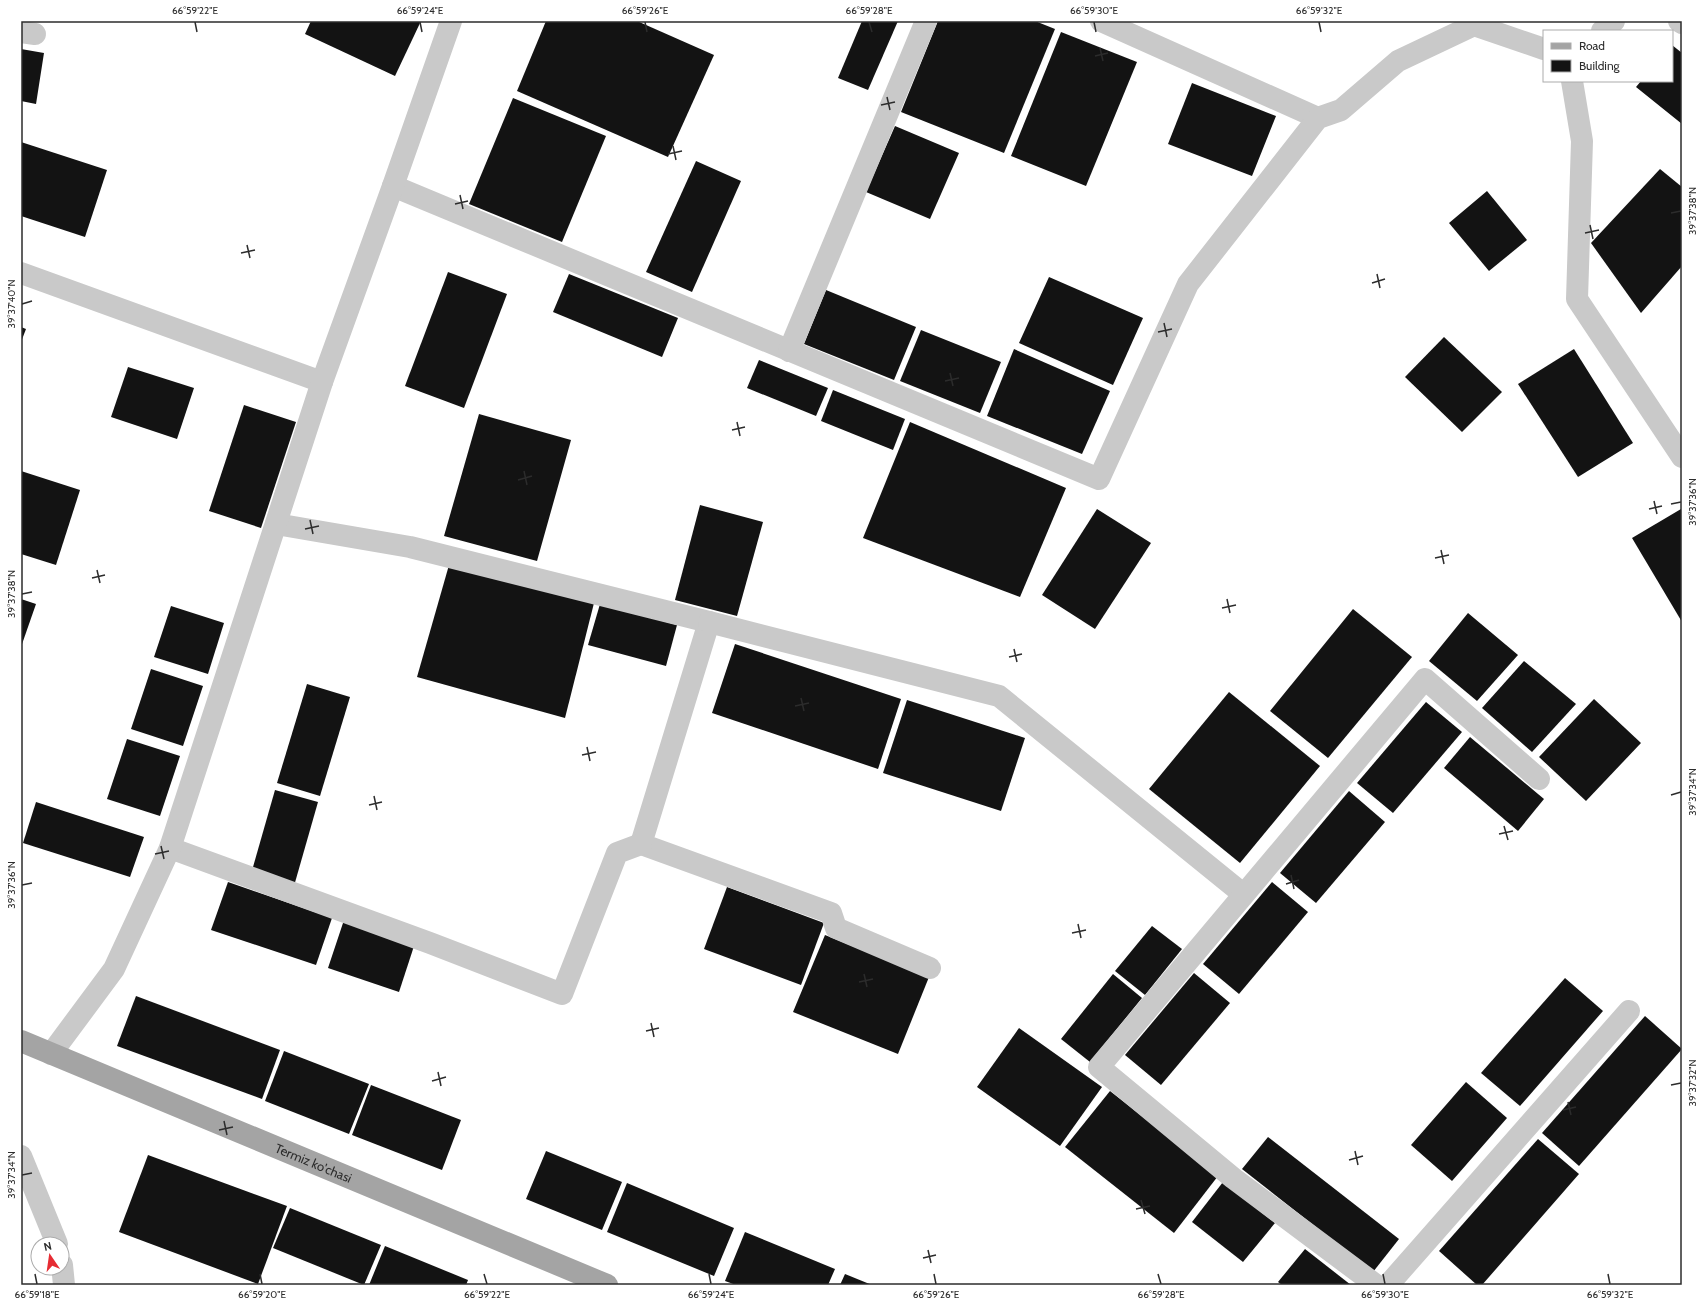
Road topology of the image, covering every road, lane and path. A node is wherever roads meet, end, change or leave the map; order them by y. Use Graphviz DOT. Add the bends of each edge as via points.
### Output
graph roads {
  1 [pos="451,21"];
  2 [pos="926,21"];
  3 [pos="1101,21"];
  4 [pos="1614,21"];
  5 [pos="1679,21"];
  6 [pos="1682,23"];
  7 [pos="1603,30"];
  8 [pos="1543,49"];
  9 [pos="1572,82"];
  10 [pos="1318,118"];
  11 [pos="394,186"];
  12 [pos="21,274"];
  13 [pos="789,351"];
  14 [pos="322,382"];
  15 [pos="1682,457"];
  16 [pos="276,524"];
  17 [pos="709,622"];
  18 [pos="1539,779"];
  19 [pos="641,844"];
  20 [pos="170,848"];
  21 [pos="1242,894"];
  22 [pos="930,968"];
  23 [pos="1630,1011"];
  24 [pos="21,1042"];
  25 [pos="51,1054"];
  26 [pos="21,1156"];
  27 [pos="53,1236"];
  28 [pos="607,1285"];
  29 [pos="1376,1285"];
  30 [pos="1388,1285"];
  1 -- 11 [label="street"];
  2 -- 13 [label="street"];
  3 -- 10 [label="street"];
  4 -- 7 [label="street"];
  5 -- 6 [label="street"];
  8 -- 10 [label="street" via="1474,25 1398,61 1341,110"];
  9 -- 15 [label="street" via="1582,141 1577,299"];
  10 -- 13 [label="street" via="1188,284 1099,479"];
  11 -- 13 [label="street"];
  11 -- 14 [label="street"];
  12 -- 14 [label="street"];
  14 -- 16 [label="street"];
  16 -- 17 [label="street" via="410,547"];
  16 -- 20 [label="street"];
  17 -- 19 [label="street"];
  17 -- 21 [label="street" via="999,696"];
  18 -- 21 [label="street" via="1425,679"];
  19 -- 20 [label="street" via="617,853 562,994"];
  19 -- 22 [label="street" via="831,913 836,928"];
  20 -- 25 [label="street" via="114,970"];
  21 -- 29 [label="street" via="1099,1066 1233,1178"];
  23 -- 30 [label="street"];
  24 -- 25 [label="main road, Termiz ko'chasi"];
  25 -- 28 [label="main road, Termiz ko'chasi"];
  26 -- 27 [label="street"];
}
